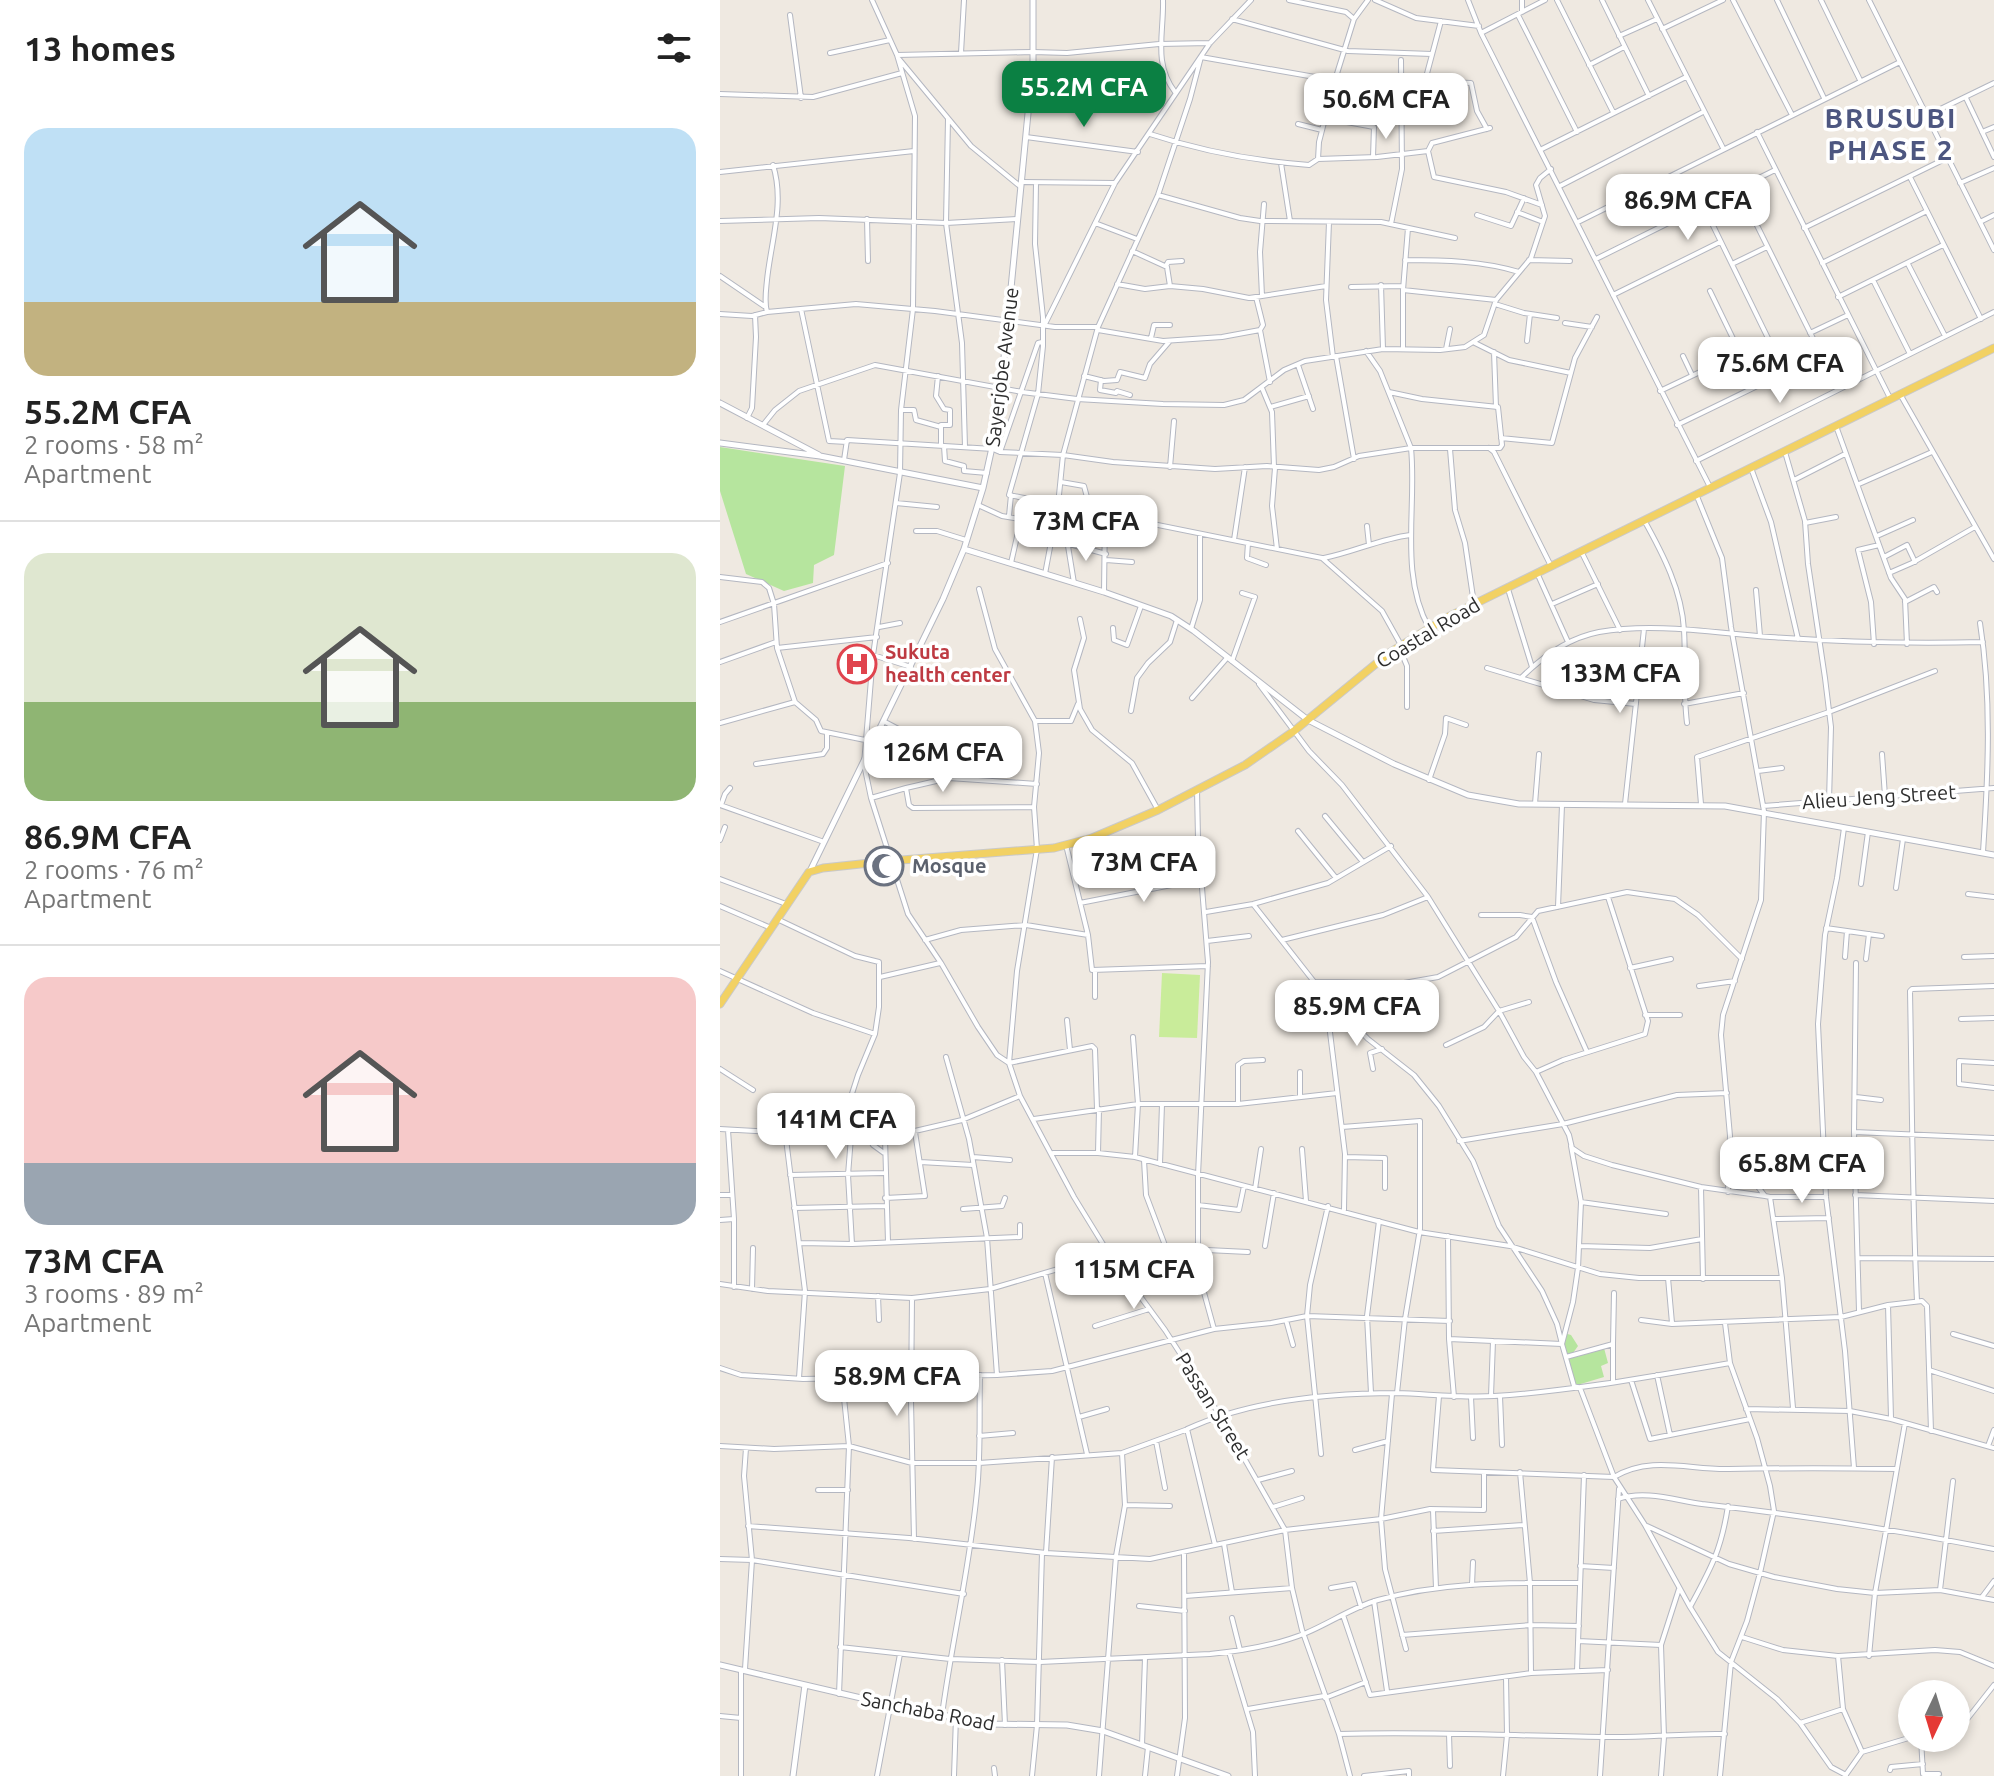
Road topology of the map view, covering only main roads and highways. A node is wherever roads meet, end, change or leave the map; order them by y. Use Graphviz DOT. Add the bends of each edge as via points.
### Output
graph roads {
  1 [pos="1994,348"];
  2 [pos="809,872"];
  3 [pos="720,1004"];
  1 -- 2 [label="main road, Coastal Road" via="1429,628 1245,765 1158,810 1066,845"];
  2 -- 3 [label="main road, Sayerjobe Avenue"];
}
